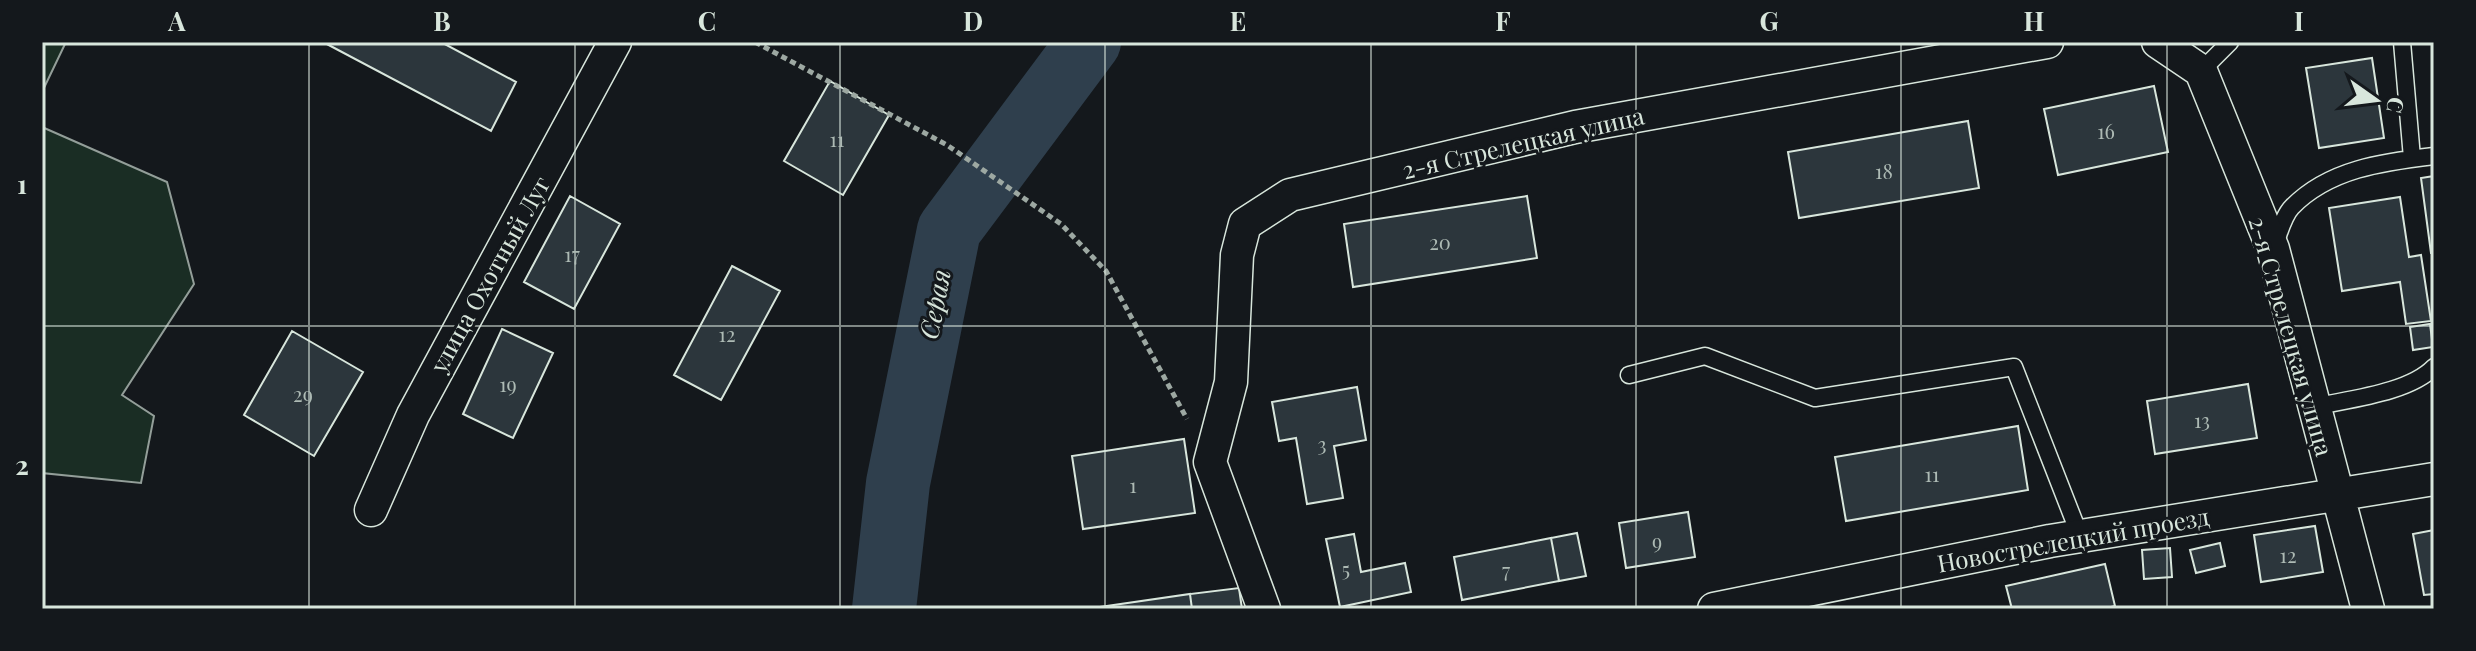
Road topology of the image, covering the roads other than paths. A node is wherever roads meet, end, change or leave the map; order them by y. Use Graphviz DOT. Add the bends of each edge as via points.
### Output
graph roads {
  1 [pos="615,42"];
  2 [pos="2047,42"];
  3 [pos="2158,42"];
  4 [pos="2230,42"];
  5 [pos="2402,42"];
  6 [pos="2201,71"];
  7 [pos="2434,156"];
  8 [pos="2412,158"];
  9 [pos="2273,249"];
  10 [pos="2434,367"];
  11 [pos="1629,375"];
  12 [pos="2314,407"];
  13 [pos="2434,479"];
  14 [pos="2336,493"];
  15 [pos="371,510"];
  16 [pos="2080,536"];
  17 [pos="1264,609"];
  18 [pos="1714,609"];
  19 [pos="2368,609"];
  1 -- 15 [label="street, улица Охотный Луг" via="413,415"];
  2 -- 17 [label="street, 2-я Стрелецкая улица" via="1575,127 1290,195 1245,224 1237,255 1231,382 1210,462"];
  3 -- 6 [label="street"];
  4 -- 6 [label="lane"];
  5 -- 8 [label="lane"];
  6 -- 9 [label="street, 2-я Стрелецкая улица"];
  7 -- 8 [label="lane"];
  8 -- 9 [label="lane" via="2329,178 2289,209"];
  9 -- 12 [label="street, 2-я Стрелецкая улица"];
  10 -- 12 [label="lane" via="2401,386"];
  11 -- 16 [label="lane" via="1705,356 1815,398 2014,367"];
  12 -- 14 [label="street, 2-я Стрелецкая улица"];
  13 -- 14 [label="street, Новострелецкий проезд"];
  14 -- 16 [label="street, Новострелецкий проезд"];
  14 -- 19 [label="street, 2-я Стрелецкая улица"];
  16 -- 18 [label="street, Новострелецкий проезд"];
}
